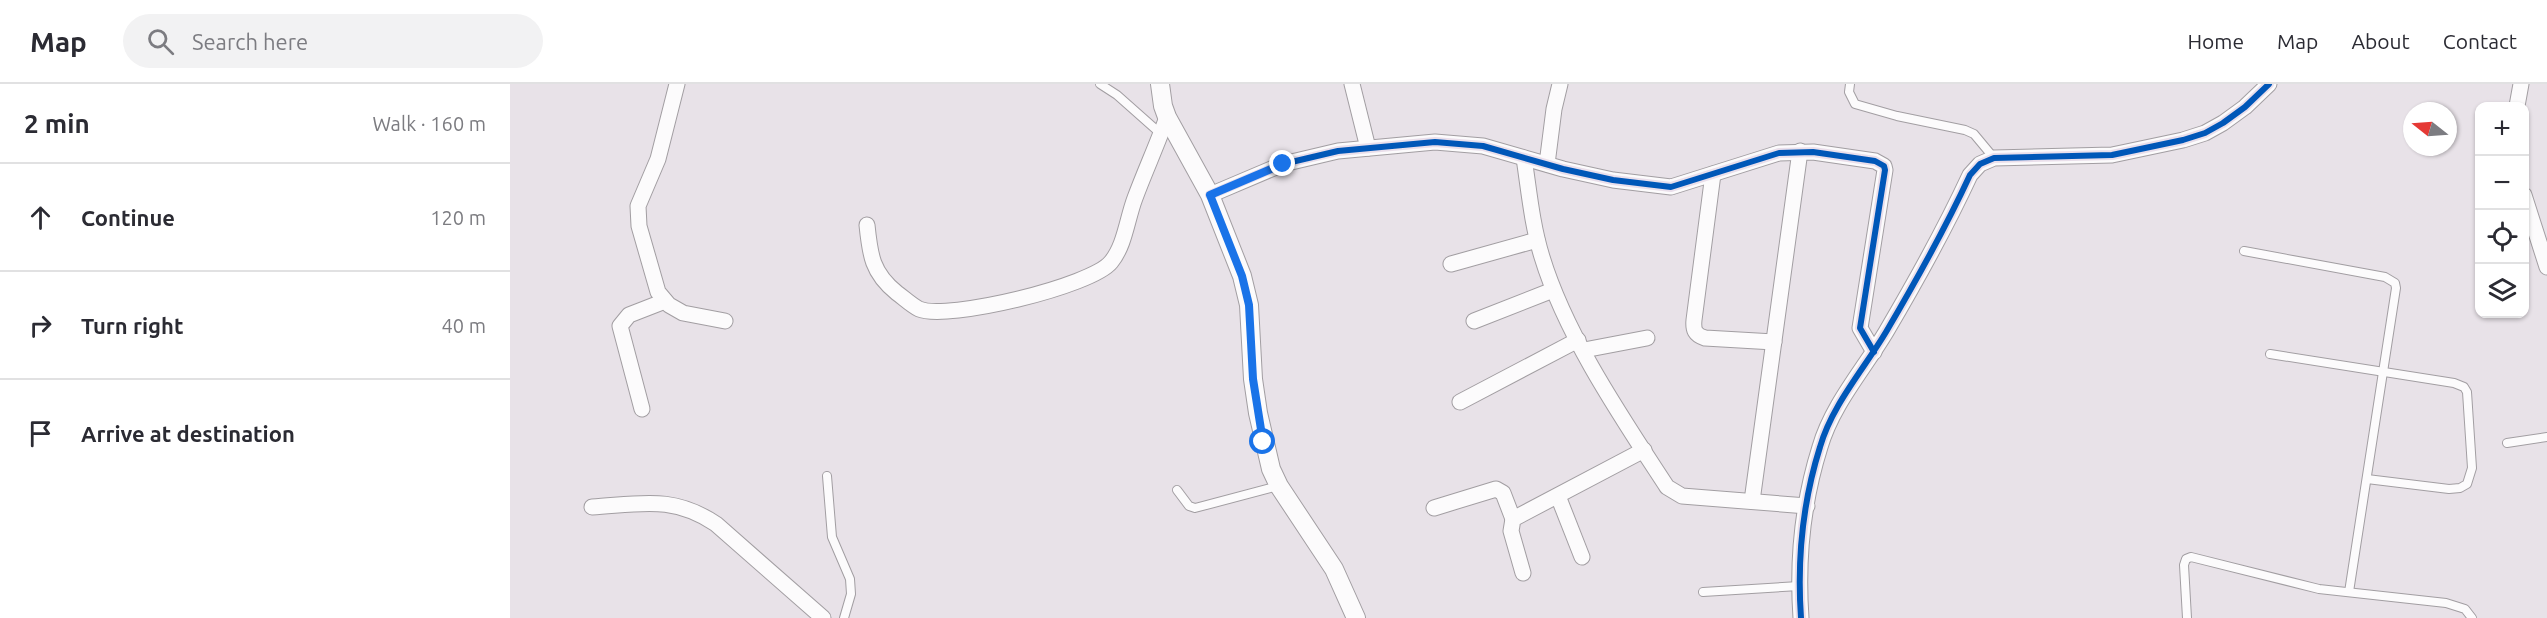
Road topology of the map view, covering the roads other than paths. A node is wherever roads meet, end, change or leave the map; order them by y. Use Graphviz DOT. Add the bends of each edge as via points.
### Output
graph roads {
  1 [pos="677,84"];
  2 [pos="1100,84"];
  3 [pos="1160,84"];
  4 [pos="1352,84"];
  5 [pos="1560,84"];
  6 [pos="1850,84"];
  7 [pos="2269,84"];
  8 [pos="2521,84"];
  9 [pos="2518,102"];
  10 [pos="1164,126"];
  11 [pos="1368,148"];
  12 [pos="1800,151"];
  13 [pos="1524,158"];
  14 [pos="1994,158"];
  15 [pos="1546,164"];
  16 [pos="1713,174"];
  17 [pos="1210,195"];
  18 [pos="2529,210"];
  19 [pos="867,225"];
  20 [pos="1537,240"];
  21 [pos="2244,251"];
  22 [pos="1451,264"];
  23 [pos="2547,267"];
  24 [pos="1553,290"];
  25 [pos="665,301"];
  26 [pos="724,321"];
  27 [pos="1474,321"];
  28 [pos="1647,338"];
  29 [pos="1774,342"];
  30 [pos="1581,345"];
  31 [pos="1874,352"];
  32 [pos="2270,354"];
  33 [pos="2383,373"];
  34 [pos="1460,402"];
  35 [pos="642,409"];
  36 [pos="2547,437"];
  37 [pos="2506,444"];
  38 [pos="1644,450"];
  39 [pos="827,476"];
  40 [pos="2367,479"];
  41 [pos="1279,486"];
  42 [pos="1177,490"];
  43 [pos="1558,496"];
  44 [pos="1752,501"];
  45 [pos="1807,506"];
  46 [pos="592,507"];
  47 [pos="1434,508"];
  48 [pos="1513,519"];
  49 [pos="1582,557"];
  50 [pos="1524,573"];
  51 [pos="1799,586"];
  52 [pos="1703,592"];
  53 [pos="2349,592"];
  54 [pos="823,618"];
  55 [pos="844,618"];
  56 [pos="1356,618"];
  57 [pos="1801,618"];
  58 [pos="2187,618"];
  59 [pos="2472,618"];
  1 -- 25 [label="street" via="658,159 637,214 649,266"];
  2 -- 10 [label="lane"];
  3 -- 10 [label="street"];
  4 -- 11 [label="street"];
  5 -- 15 [label="street"];
  6 -- 14 [label="lane" via="1855,104 1965,130 1974,134"];
  7 -- 14 [label="street" via="2223,123 2183,140 2112,155"];
  8 -- 9 [label="street"];
  10 -- 17 [label="street"];
  10 -- 19 [label="street" via="1111,263 1101,272 1061,288 1024,298 927,311 891,288 875,270"];
  11 -- 13 [label="street" via="1466,143"];
  11 -- 17 [label="street" via="1283,164"];
  12 -- 16 [label="street" via="1779,153"];
  12 -- 29 [label="street"];
  12 -- 31 [label="street" via="1875,161 1884,166 1860,318 1863,338"];
  13 -- 15 [label="street"];
  13 -- 20 [label="street"];
  14 -- 31 [label="street" via="1980,164 1970,175"];
  15 -- 16 [label="street" via="1654,186 1671,187"];
  16 -- 29 [label="street" via="1695,332 1705,338"];
  17 -- 41 [label="street" via="1242,276 1249,305 1258,413 1263,442"];
  18 -- 23 [label="street"];
  20 -- 22 [label="street"];
  20 -- 24 [label="street"];
  21 -- 33 [label="lane" via="2395,283"];
  24 -- 27 [label="street"];
  24 -- 30 [label="street"];
  25 -- 26 [label="street" via="682,313"];
  25 -- 35 [label="street" via="629,315 620,326"];
  28 -- 30 [label="street"];
  29 -- 44 [label="street"];
  30 -- 34 [label="street"];
  30 -- 38 [label="street"];
  31 -- 45 [label="street" via="1820,446"];
  32 -- 33 [label="lane"];
  33 -- 40 [label="lane"];
  33 -- 40 [label="lane" via="2454,382 2464,387 2470,477 2460,488 2449,489"];
  36 -- 37 [label="lane"];
  38 -- 43 [label="street"];
  38 -- 44 [label="street" via="1675,494"];
  39 -- 55 [label="lane" via="832,537 850,579 851,594"];
  40 -- 53 [label="lane"];
  41 -- 42 [label="lane" via="1195,508"];
  41 -- 56 [label="street" via="1334,569"];
  43 -- 48 [label="street"];
  43 -- 49 [label="street"];
  44 -- 45 [label="street"];
  45 -- 51 [label="street"];
  46 -- 54 [label="street" via="655,503 697,511"];
  47 -- 48 [label="street" via="1496,489 1503,493"];
  48 -- 50 [label="street" via="1511,531"];
  51 -- 52 [label="lane"];
  51 -- 57 [label="street"];
  53 -- 58 [label="lane" via="2278,580 2191,557 2184,565"];
  53 -- 59 [label="lane" via="2446,603 2465,609"];
}
